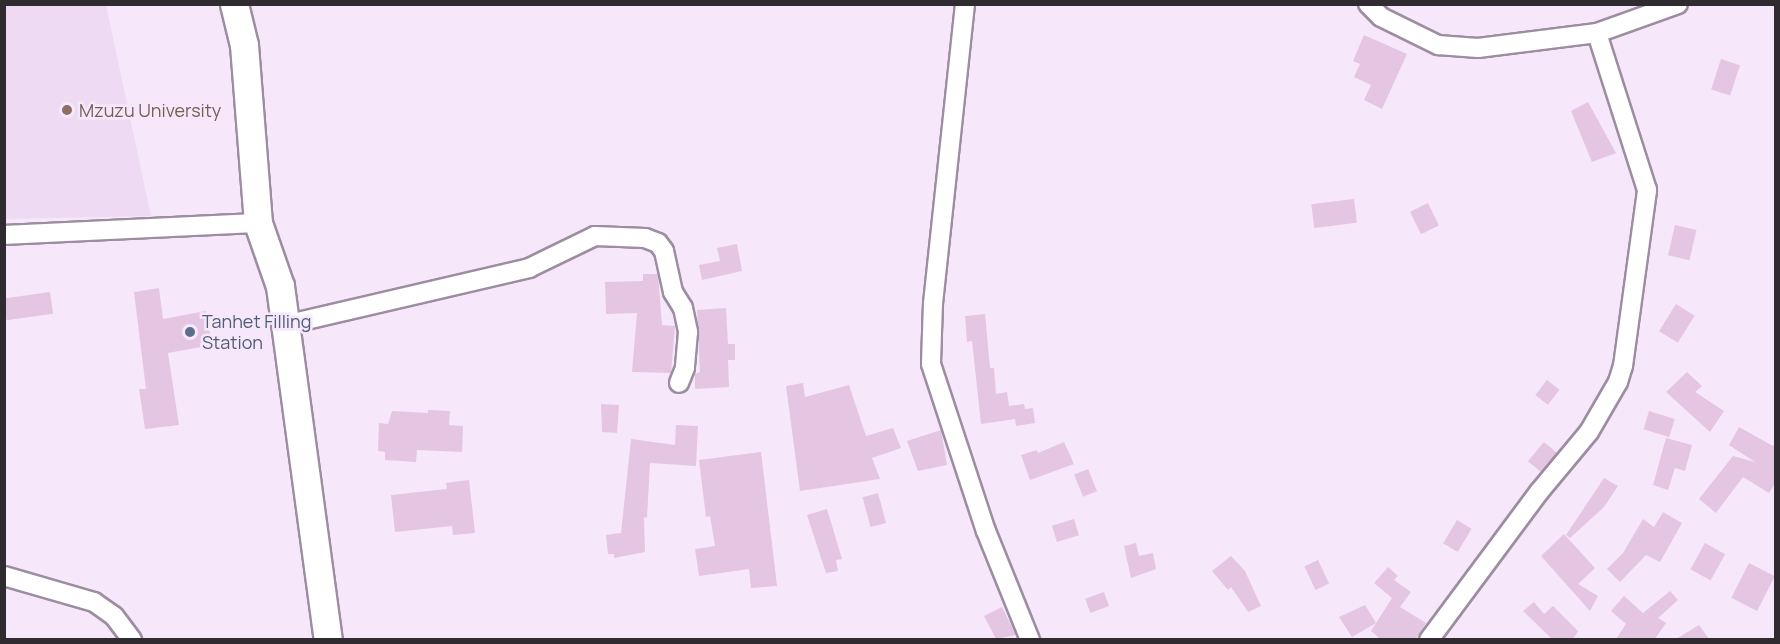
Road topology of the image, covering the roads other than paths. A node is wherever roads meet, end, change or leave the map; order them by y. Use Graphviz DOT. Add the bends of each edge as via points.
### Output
graph roads {
  1 [pos="234,4"];
  2 [pos="965,4"];
  3 [pos="1368,4"];
  4 [pos="1678,4"];
  5 [pos="1597,33"];
  6 [pos="258,223"];
  7 [pos="4,235"];
  8 [pos="285,325"];
  9 [pos="680,383"];
  10 [pos="4,576"];
  11 [pos="132,639"];
  12 [pos="328,639"];
  13 [pos="1030,639"];
  14 [pos="1429,639"];
  1 -- 6 [label="highway" via="244,45"];
  2 -- 13 [label="street" via="933,303 931,364 986,531"];
  3 -- 5 [label="street" via="1381,17 1438,45 1478,48"];
  4 -- 5 [label="street"];
  5 -- 14 [label="street" via="1647,190 1623,366 1589,432"];
  6 -- 7 [label="street"];
  6 -- 8 [label="highway" via="280,286"];
  8 -- 9 [label="street" via="530,268 596,236 645,238 658,243 664,251 673,292 683,308 688,332"];
  8 -- 12 [label="highway"];
  10 -- 11 [label="street" via="94,602 114,616"];
}
